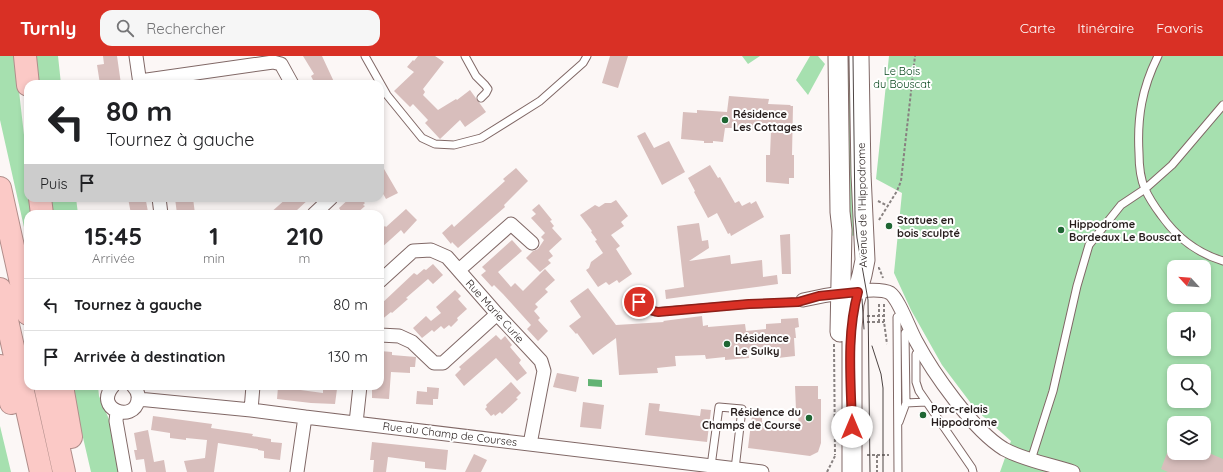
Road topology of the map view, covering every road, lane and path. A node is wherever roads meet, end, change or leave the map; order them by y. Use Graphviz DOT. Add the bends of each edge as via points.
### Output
graph roads {
  1 [pos="25,56"];
  2 [pos="136,56"];
  3 [pos="365,56"];
  4 [pos="465,56"];
  5 [pos="587,56"];
  6 [pos="838,56"];
  7 [pos="859,56"];
  8 [pos="915,56"];
  9 [pos="1158,56"];
  10 [pos="242,61"];
  11 [pos="27,80"];
  12 [pos="140,80"];
  13 [pos="150,80"];
  14 [pos="290,80"];
  15 [pos="379,80"];
  16 [pos="384,90"];
  17 [pos="481,98"];
  18 [pos="1223,106"];
  19 [pos="0,188"];
  20 [pos="1145,189"];
  21 [pos="876,200"];
  22 [pos="327,202"];
  23 [pos="888,206"];
  24 [pos="318,210"];
  25 [pos="877,223"];
  26 [pos="532,243"];
  27 [pos="1223,261"];
  28 [pos="459,270"];
  29 [pos="384,277"];
  30 [pos="0,289"];
  31 [pos="849,293"];
  32 [pos="24,296"];
  33 [pos="804,300"];
  34 [pos="639,302"];
  35 [pos="497,314"];
  36 [pos="903,314"];
  37 [pos="879,322"];
  38 [pos="884,322"];
  39 [pos="911,330"];
  40 [pos="384,335"];
  41 [pos="834,340"];
  42 [pos="921,351"];
  43 [pos="0,366"];
  44 [pos="46,390"];
  45 [pos="63,390"];
  46 [pos="111,390"];
  47 [pos="136,390"];
  48 [pos="253,390"];
  49 [pos="360,390"];
  50 [pos="138,399"];
  51 [pos="926,402"];
  52 [pos="906,403"];
  53 [pos="251,410"];
  54 [pos="117,412"];
  55 [pos="305,417"];
  56 [pos="29,420"];
  57 [pos="356,422"];
  58 [pos="897,428"];
  59 [pos="530,444"];
  60 [pos="876,455"];
  61 [pos="1031,460"];
  62 [pos="711,466"];
  63 [pos="846,468"];
  64 [pos="742,470"];
  65 [pos="41,472"];
  66 [pos="64,472"];
  67 [pos="78,472"];
  68 [pos="126,472"];
  69 [pos="297,472"];
  70 [pos="762,472"];
  71 [pos="877,472"];
  72 [pos="898,472"];
  73 [pos="973,472"];
  74 [pos="1073,472"];
  1 -- 11 [label="highway"];
  2 -- 12 [label="street"];
  3 -- 15 [label="lane"];
  4 -- 17 [label="lane" via="476,76 488,89"];
  5 -- 16 [label="lane" via="583,63 540,101 480,138 454,145 435,144 422,138"];
  6 -- 31 [label="street, Avenue de l'Hippodrome" via="840,212"];
  7 -- 31 [label="street, Avenue de l'Hippodrome" via="865,260"];
  8 -- 23 [label="path" via="901,181"];
  9 -- 20 [label="lane" via="1140,107 1139,165"];
  10 -- 13 [label="street"];
  10 -- 14 [label="street" via="281,64"];
  18 -- 20 [label="lane" via="1172,165"];
  19 -- 32 [label="highway"];
  20 -- 27 [label="lane" via="1165,221 1185,242 1198,251"];
  20 -- 61 [label="lane" via="1121,205 1086,251 1053,391"];
  21 -- 23 [label="path"];
  22 -- 24 [label="street"];
  23 -- 25 [label="path"];
  26 -- 28 [label="street" via="511,224"];
  28 -- 29 [label="street, Rue Marie Curie" via="442,254 431,250 413,251"];
  28 -- 35 [label="street, Rue Marie Curie"];
  30 -- 56 [label="highway"];
  31 -- 33 [label="street"];
  31 -- 36 [label="street" via="878,290 889,292"];
  31 -- 63 [label="street, Avenue de l'Hippodrome"];
  33 -- 34 [label="lane" via="655,312 646,309"];
  35 -- 40 [label="street" via="443,363 434,362 412,342 399,336"];
  35 -- 59 [label="street, Rue Marie Curie" via="541,361 544,371"];
  36 -- 39 [label="street"];
  36 -- 58 [label="lane" via="897,317"];
  37 -- 38 [label="path"];
  39 -- 42 [label="street"];
  39 -- 52 [label="lane" via="905,333"];
  41 -- 63 [label="path"];
  42 -- 51 [label="lane" via="916,354 916,382 918,391"];
  42 -- 61 [label="street" via="957,402 985,433 1004,449"];
  43 -- 56 [label="highway" via="12,404"];
  44 -- 66 [label="highway"];
  45 -- 67 [label="highway"];
  46 -- 54 [label="street" via="108,400 112,409"];
  47 -- 50 [label="street"];
  48 -- 53 [label="street"];
  49 -- 57 [label="street"];
  50 -- 53 [label="street, Rue du Champ de Courses"];
  50 -- 54 [label="street" via="131,411"];
  51 -- 52 [label="lane"];
  51 -- 73 [label="lane"];
  52 -- 58 [label="lane"];
  53 -- 55 [label="street, Rue du Champ de Courses"];
  54 -- 68 [label="street" via="116,421"];
  55 -- 57 [label="street, Rue du Champ de Courses"];
  55 -- 69 [label="street"];
  56 -- 65 [label="highway"];
  57 -- 59 [label="street, Rue du Champ de Courses"];
  58 -- 72 [label="lane"];
  59 -- 62 [label="street, Rue du Champ de Courses"];
  60 -- 71 [label="path"];
  61 -- 74 [label="street"];
  62 -- 64 [label="street, Rue du Champ de Courses"];
  62 -- 64 [label="lane" via="719,407 742,409"];
  64 -- 70 [label="street, Rue du Champ de Courses"];
}
